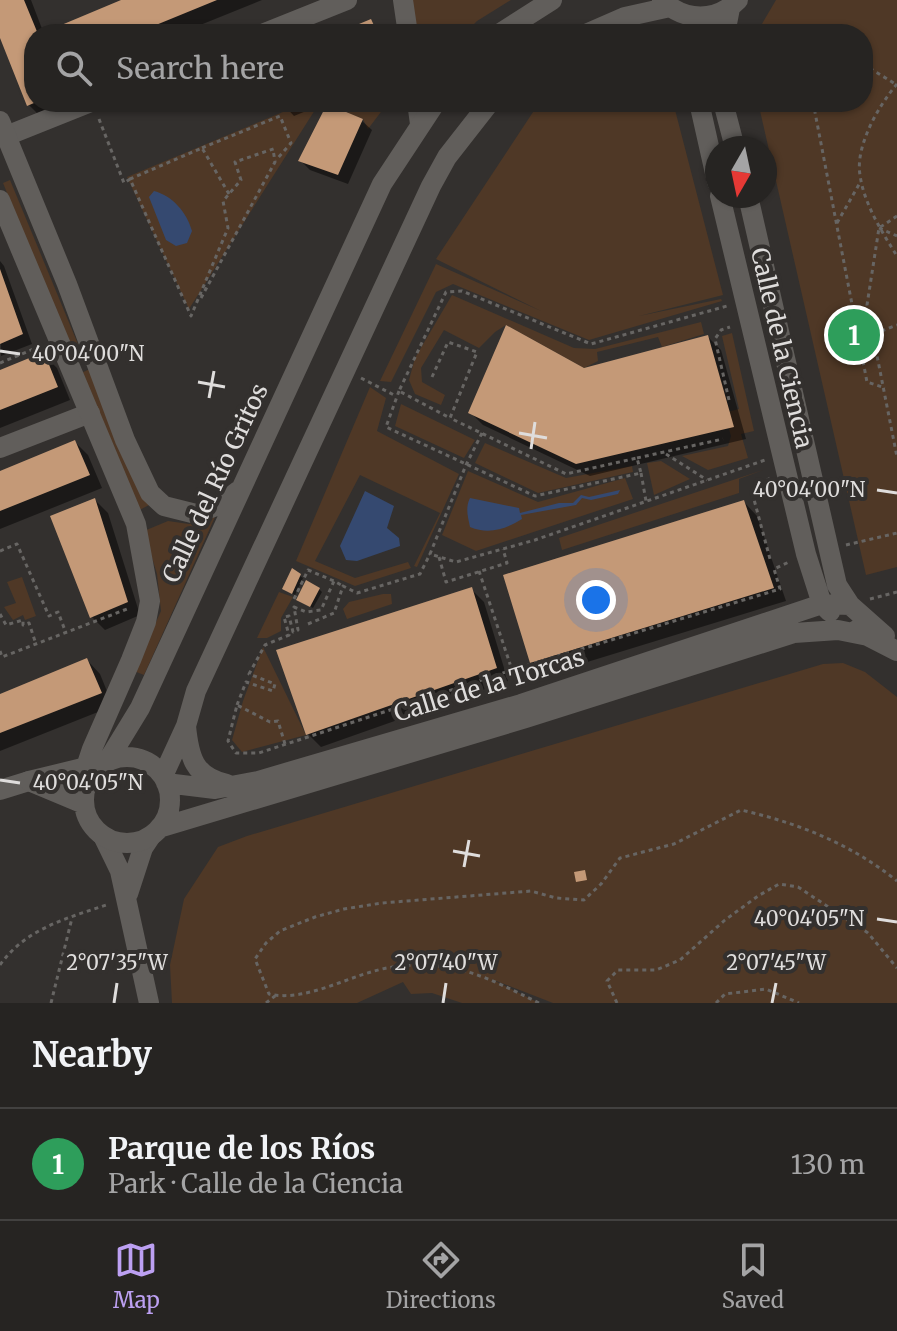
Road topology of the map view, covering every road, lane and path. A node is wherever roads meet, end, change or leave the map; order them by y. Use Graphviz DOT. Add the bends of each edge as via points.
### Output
graph roads {
  1 [pos="347,0"];
  2 [pos="403,0"];
  3 [pos="552,0"];
  4 [pos="734,4"];
  5 [pos="670,6"];
  6 [pos="287,24"];
  7 [pos="407,24"];
  8 [pos="515,24"];
  9 [pos="609,24"];
  10 [pos="728,24"];
  11 [pos="873,70"];
  12 [pos="897,84"];
  13 [pos="80,112"];
  14 [pos="95,112"];
  15 [pos="418,112"];
  16 [pos="429,112"];
  17 [pos="482,112"];
  18 [pos="701,112"];
  19 [pos="726,112"];
  20 [pos="815,112"];
  21 [pos="420,124"];
  22 [pos="3,128"];
  23 [pos="707,136"];
  24 [pos="732,136"];
  25 [pos="202,148"];
  26 [pos="275,162"];
  27 [pos="130,179"];
  28 [pos="861,180"];
  29 [pos="229,194"];
  30 [pos="0,200"];
  31 [pos="723,208"];
  32 [pos="751,208"];
  33 [pos="897,216"];
  34 [pos="837,223"];
  35 [pos="879,228"];
  36 [pos="897,236"];
  37 [pos="897,256"];
  38 [pos="724,307"];
  39 [pos="191,316"];
  40 [pos="750,323"];
  41 [pos="897,325"];
  42 [pos="873,334"];
  43 [pos="58,338"];
  44 [pos="0,363"];
  45 [pos="347,371"];
  46 [pos="432,377"];
  47 [pos="885,388"];
  48 [pos="399,391"];
  49 [pos="396,396"];
  50 [pos="729,400"];
  51 [pos="90,413"];
  52 [pos="450,418"];
  53 [pos="482,433"];
  54 [pos="723,439"];
  55 [pos="896,443"];
  56 [pos="0,448"];
  57 [pos="665,453"];
  58 [pos="897,457"];
  59 [pos="637,458"];
  60 [pos="782,464"];
  61 [pos="466,465"];
  62 [pos="641,473"];
  63 [pos="707,480"];
  64 [pos="241,488"];
  65 [pos="647,501"];
  66 [pos="503,549"];
  67 [pos="0,551"];
  68 [pos="430,554"];
  69 [pos="439,556"];
  70 [pos="770,559"];
  71 [pos="774,569"];
  72 [pos="479,571"];
  73 [pos="334,581"];
  74 [pos="343,586"];
  75 [pos="897,592"];
  76 [pos="294,599"];
  77 [pos="150,601"];
  78 [pos="841,602"];
  79 [pos="0,614"];
  80 [pos="308,624"];
  81 [pos="801,632"];
  82 [pos="66,633"];
  83 [pos="868,636"];
  84 [pos="36,644"];
  85 [pos="897,649"];
  86 [pos="0,651"];
  87 [pos="512,670"];
  88 [pos="237,705"];
  89 [pos="186,726"];
  90 [pos="285,744"];
  91 [pos="91,780"];
  92 [pos="164,780"];
  93 [pos="29,781"];
  94 [pos="235,786"];
  95 [pos="0,790"];
  96 [pos="155,832"];
  97 [pos="103,836"];
  98 [pos="897,881"];
  99 [pos="127,898"];
  100 [pos="72,917"];
  101 [pos="0,965"];
  102 [pos="897,968"];
  103 [pos="275,996"];
  104 [pos="51,1003"];
  105 [pos="149,1003"];
  106 [pos="266,1003"];
  107 [pos="539,1003"];
  108 [pos="617,1003"];
  109 [pos="716,1003"];
  110 [pos="799,1003"];
  1 -- 6 [label="street"];
  2 -- 7 [label="street"];
  3 -- 8 [label="street"];
  4 -- 5 [label="street" via="708,16"];
  4 -- 10 [label="street"];
  5 -- 9 [label="street"];
  11 -- 12 [label="path"];
  12 -- 28 [label="path" via="867,127"];
  13 -- 22 [label="street"];
  14 -- 27 [label="path" via="124,183"];
  15 -- 21 [label="street"];
  16 -- 21 [label="street, Calle del Río Gritos"];
  17 -- 45 [label="street" via="431,186"];
  18 -- 23 [label="street"];
  19 -- 24 [label="street"];
  20 -- 34 [label="path"];
  21 -- 64 [label="street, Calle del Río Gritos" via="382,184"];
  22 -- 64 [label="street" via="150,493 164,506 196,514"];
  25 -- 26 [label="path" via="280,116 291,143"];
  25 -- 27 [label="path"];
  25 -- 29 [label="path"];
  26 -- 29 [label="path" via="274,148 235,162 241,180"];
  26 -- 39 [label="path"];
  27 -- 39 [label="path"];
  28 -- 34 [label="path"];
  28 -- 35 [label="path"];
  29 -- 39 [label="path" via="223,201 228,228"];
  30 -- 43 [label="street"];
  31 -- 40 [label="street, Calle de la Ciencia"];
  32 -- 78 [label="street, Calle de la Ciencia"];
  33 -- 35 [label="path"];
  34 -- 47 [label="path" via="867,382"];
  35 -- 36 [label="path"];
  35 -- 37 [label="path"];
  35 -- 42 [label="path" via="867,305"];
  38 -- 48 [label="path" via="591,344 462,291 446,292"];
  40 -- 50 [label="path" via="721,330 715,339"];
  40 -- 60 [label="street, Calle de la Ciencia"];
  41 -- 42 [label="path"];
  42 -- 47 [label="path"];
  43 -- 44 [label="path"];
  43 -- 51 [label="street"];
  45 -- 49 [label="path"];
  45 -- 89 [label="street" via="196,691"];
  46 -- 52 [label="path" via="448,342 477,352"];
  47 -- 55 [label="path"];
  48 -- 49 [label="path"];
  48 -- 52 [label="path"];
  49 -- 61 [label="path" via="386,427"];
  51 -- 56 [label="street"];
  51 -- 77 [label="street" via="136,524"];
  52 -- 53 [label="path"];
  53 -- 59 [label="path" via="566,474"];
  53 -- 61 [label="path"];
  54 -- 57 [label="path"];
  55 -- 58 [label="path"];
  57 -- 59 [label="path"];
  57 -- 63 [label="path"];
  59 -- 62 [label="path"];
  60 -- 63 [label="path"];
  60 -- 70 [label="path" via="752,492"];
  60 -- 78 [label="street, Calle de la Ciencia" via="806,554"];
  61 -- 62 [label="path" via="535,496"];
  61 -- 68 [label="path"];
  62 -- 65 [label="path"];
  63 -- 65 [label="path"];
  64 -- 91 [label="street, Calle del Río Gritos" via="140,708"];
  65 -- 66 [label="path"];
  66 -- 69 [label="path" via="456,562"];
  66 -- 72 [label="path" via="507,563"];
  67 -- 82 [label="path" via="17,544 49,616 58,612"];
  68 -- 69 [label="path"];
  68 -- 74 [label="path" via="420,574 357,593"];
  69 -- 72 [label="path" via="446,582"];
  71 -- 87 [label="path" via="780,589"];
  72 -- 87 [label="path"];
  73 -- 74 [label="path"];
  73 -- 76 [label="path" via="308,570"];
  73 -- 88 [label="path" via="321,610 294,607 298,630 293,632 289,616 284,617 289,635 265,645 249,674 275,684 273,691 246,682"];
  74 -- 80 [label="path" via="334,613"];
  75 -- 78 [label="path"];
  77 -- 82 [label="path"];
  77 -- 91 [label="street" via="92,749"];
  78 -- 81 [label="street" via="818,626"];
  78 -- 83 [label="street"];
  78 -- 85 [label="street"];
  78 -- 94 [label="street, Calle de la Torcas" via="521,704"];
  79 -- 84 [label="path" via="6,625 29,623"];
  81 -- 83 [label="street" via="838,630"];
  81 -- 96 [label="street"];
  82 -- 84 [label="path"];
  83 -- 85 [label="street"];
  84 -- 86 [label="path" via="2,657"];
  87 -- 90 [label="path"];
  88 -- 90 [label="path" via="278,721"];
  88 -- 90 [label="path" via="228,741 236,753 259,753"];
  89 -- 92 [label="street"];
  89 -- 94 [label="street" via="196,766 209,779"];
  91 -- 92 [label="street" via="124,757 142,760"];
  91 -- 93 [label="street"];
  91 -- 93 [label="street"];
  91 -- 97 [label="street" via="88,819"];
  92 -- 94 [label="street, Calle de la Torcas" via="204,788"];
  92 -- 96 [label="street" via="169,810"];
  93 -- 95 [label="street"];
  96 -- 97 [label="street" via="127,843"];
  96 -- 99 [label="street" via="143,848"];
  97 -- 99 [label="street"];
  98 -- 103 [label="path" via="875,863 804,827 741,810 674,844 620,858 584,900 531,891 382,903 315,917 280,931 255,959 269,994"];
  99 -- 100 [label="path"];
  99 -- 105 [label="street"];
  100 -- 101 [label="path" via="39,929 11,948"];
  100 -- 104 [label="path"];
  102 -- 108 [label="path" via="868,933 798,887 779,884 725,920 680,960 656,970 618,970 607,981"];
  103 -- 106 [label="path"];
  103 -- 107 [label="path" via="310,994 390,967 434,964 476,973"];
  109 -- 110 [label="path" via="725,994 766,989"];
}
